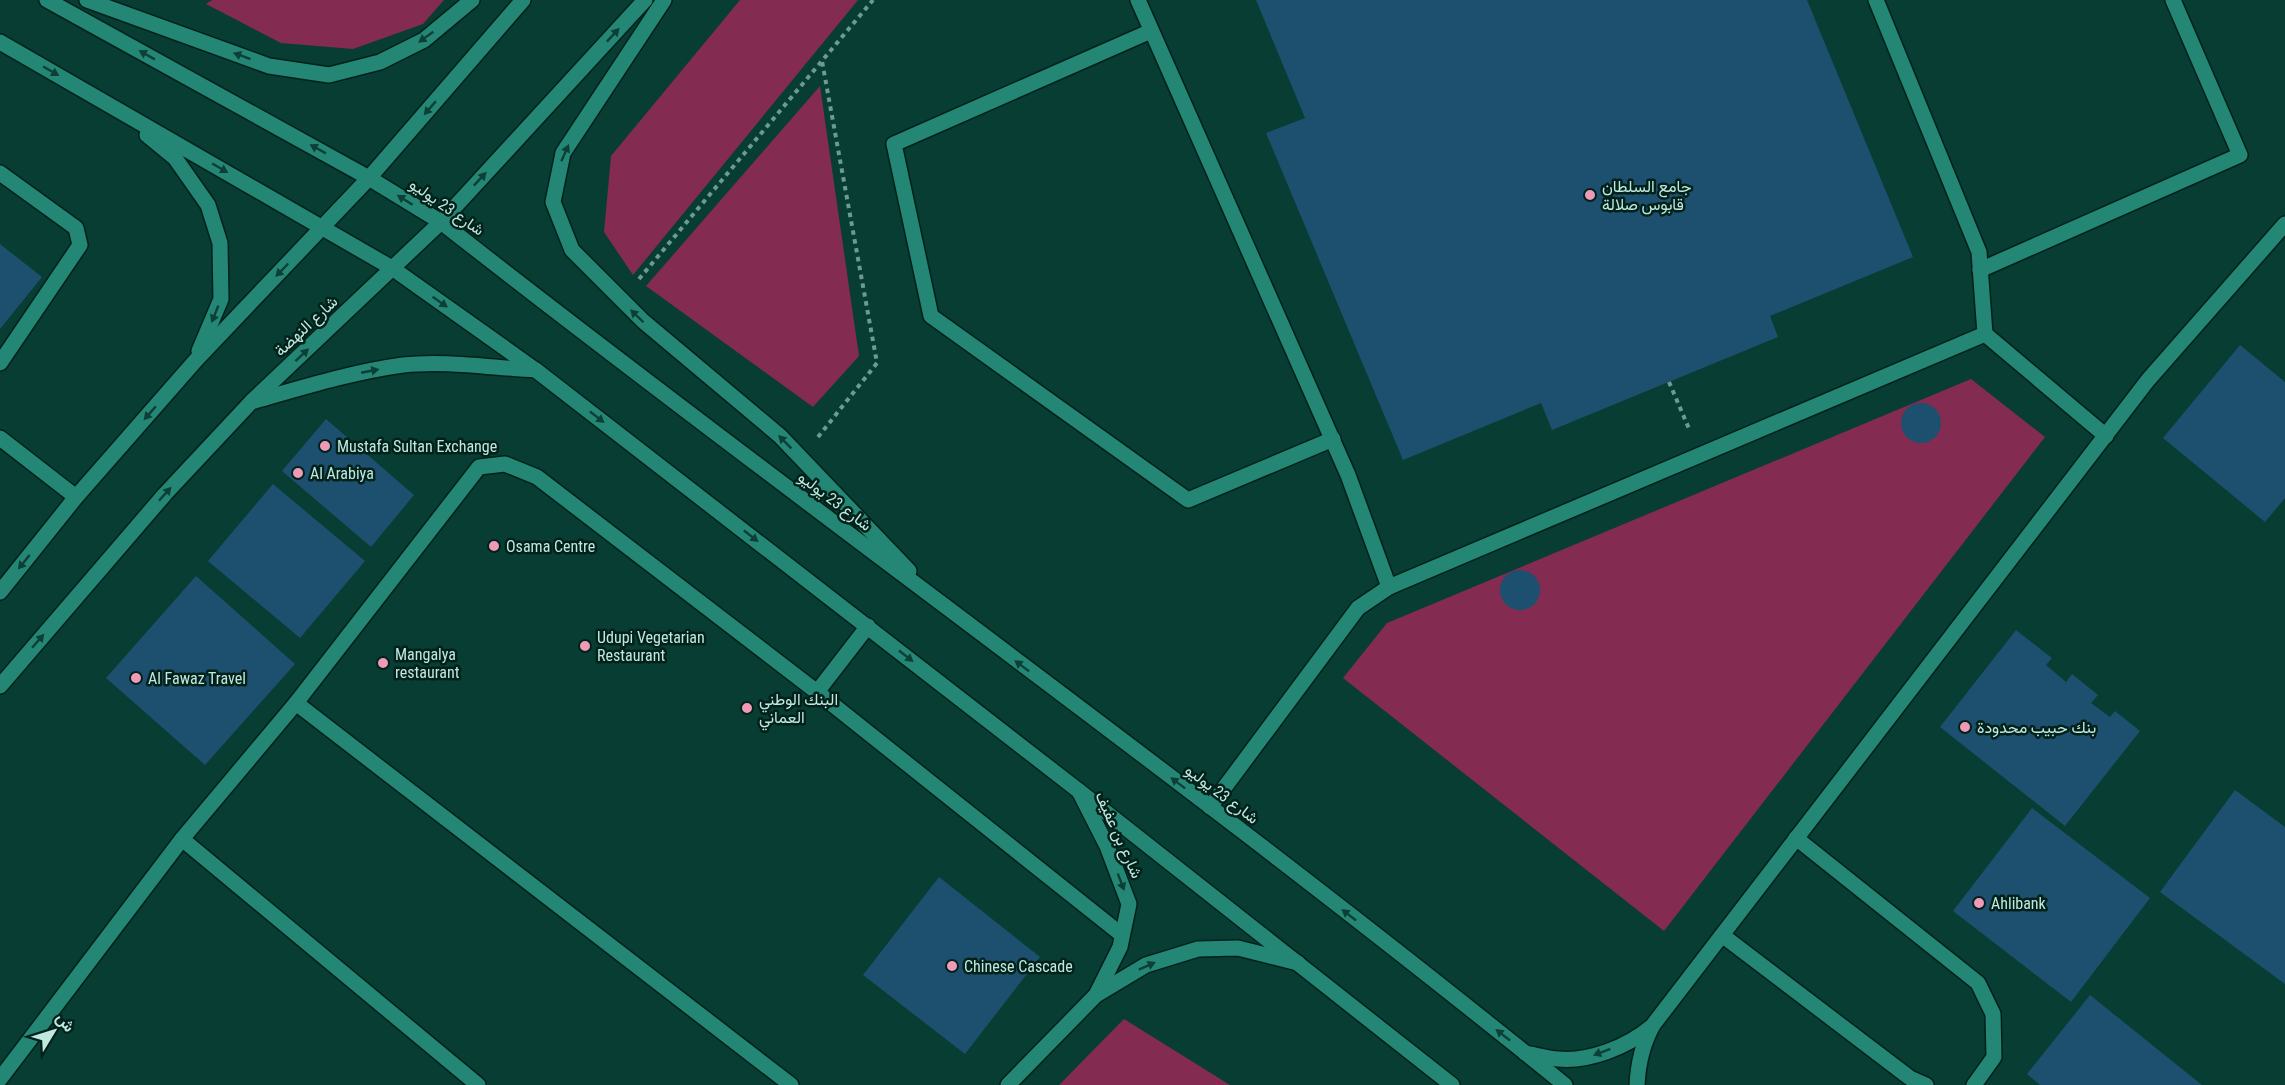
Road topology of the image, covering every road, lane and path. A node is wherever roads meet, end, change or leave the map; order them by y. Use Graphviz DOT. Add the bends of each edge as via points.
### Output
graph roads {
  1 [pos="47,0"];
  2 [pos="87,0"];
  3 [pos="472,0"];
  4 [pos="523,0"];
  5 [pos="645,0"];
  6 [pos="664,0"];
  7 [pos="873,0"];
  8 [pos="1138,0"];
  9 [pos="1876,0"];
  10 [pos="2173,0"];
  11 [pos="1151,31"];
  12 [pos="0,42"];
  13 [pos="822,61"];
  14 [pos="115,108"];
  15 [pos="0,173"];
  16 [pos="369,178"];
  17 [pos="441,222"];
  18 [pos="2285,224"];
  19 [pos="323,228"];
  20 [pos="392,268"];
  21 [pos="1980,270"];
  22 [pos="621,300"];
  23 [pos="1985,334"];
  24 [pos="196,360"];
  25 [pos="0,363"];
  26 [pos="537,370"];
  27 [pos="1669,382"];
  28 [pos="252,401"];
  29 [pos="2106,436"];
  30 [pos="0,438"];
  31 [pos="1333,439"];
  32 [pos="1700,455"];
  33 [pos="801,458"];
  34 [pos="76,497"];
  35 [pos="1389,587"];
  36 [pos="0,592"];
  37 [pos="942,606"];
  38 [pos="868,626"];
  39 [pos="0,686"];
  40 [pos="817,692"];
  41 [pos="296,703"];
  42 [pos="1079,791"];
  43 [pos="1210,807"];
  44 [pos="1796,838"];
  45 [pos="182,839"];
  46 [pos="1122,934"];
  47 [pos="1722,935"];
  48 [pos="1298,963"];
  49 [pos="1096,995"];
  50 [pos="1653,1025"];
  51 [pos="1525,1053"];
  52 [pos="0,1079"];
  53 [pos="478,1085"];
  54 [pos="791,1085"];
  55 [pos="1008,1085"];
  56 [pos="1452,1085"];
  57 [pos="1565,1085"];
  58 [pos="1637,1085"];
  59 [pos="1926,1085"];
  60 [pos="1974,1085"];
  16 -- 1 [label="main road, شارع 23 يوليو, one-way"];
  3 -- 2 [label="main road, one-way" via="424,40 380,62 329,75 269,66"];
  4 -- 16 [label="main road, one-way"];
  17 -- 5 [label="main road, شارع النهضة, one-way"];
  22 -- 6 [label="main road, one-way" via="572,250 553,202 563,153"];
  7 -- 13 [label="path"];
  8 -- 11 [label="main road"];
  9 -- 21 [label="main road" via="1979,252"];
  10 -- 21 [label="main road" via="2240,155"];
  11 -- 31 [label="main road"];
  11 -- 31 [label="main road" via="894,144 931,316 1188,500"];
  12 -- 14 [label="main road, one-way"];
  13 -- 22 [label="path"];
  13 -- 33 [label="path" via="877,363"];
  14 -- 19 [label="main road, one-way"];
  14 -- 24 [label="main road, one-way" via="175,158 208,205 220,243 221,299"];
  15 -- 25 [label="main road" via="76,228 80,245"];
  17 -- 16 [label="main road, شارع 23 يوليو, one-way"];
  16 -- 19 [label="main road"];
  17 -- 20 [label="main road, شارع النهضة"];
  17 -- 37 [label="main road, شارع 23 يوليو"];
  18 -- 29 [label="main road" via="2148,380"];
  19 -- 20 [label="main road"];
  19 -- 24 [label="main road, one-way"];
  20 -- 26 [label="main road, one-way"];
  28 -- 20 [label="main road, شارع النهضة, one-way"];
  21 -- 23 [label="main road"];
  33 -- 22 [label="main road, one-way"];
  23 -- 29 [label="main road"];
  23 -- 32 [label="main road"];
  24 -- 34 [label="main road, one-way"];
  28 -- 26 [label="main road, one-way" via="335,378 404,365"];
  26 -- 38 [label="main road, one-way"];
  27 -- 32 [label="path"];
  39 -- 28 [label="main road, شارع النهضة, one-way" via="165,494"];
  29 -- 44 [label="main road"];
  30 -- 34 [label="main road"];
  31 -- 35 [label="main road"];
  32 -- 35 [label="main road"];
  33 -- 37 [label="main road"];
  34 -- 36 [label="main road, one-way"];
  35 -- 43 [label="main road" via="1358,608"];
  43 -- 37 [label="main road, شارع 23 يوليو, one-way"];
  38 -- 40 [label="main road"];
  38 -- 42 [label="main road, one-way"];
  40 -- 41 [label="main road" via="537,477 505,464 479,467"];
  40 -- 46 [label="main road"];
  41 -- 45 [label="main road"];
  41 -- 54 [label="main road"];
  42 -- 46 [label="main road, شارع بن عفيف, one-way" via="1107,846 1129,904"];
  42 -- 48 [label="main road"];
  51 -- 43 [label="main road, شارع 23 يوليو, one-way"];
  44 -- 47 [label="main road"];
  44 -- 60 [label="main road" via="1978,982 1993,1014 1994,1057"];
  45 -- 52 [label="main road"];
  45 -- 53 [label="main road"];
  46 -- 49 [label="main road, شارع بن عفيف" via="1120,947"];
  47 -- 50 [label="main road"];
  47 -- 59 [label="main road" via="1910,1078"];
  49 -- 48 [label="main road, شارع بن عفيف, one-way" via="1146,965 1198,948 1238,948"];
  48 -- 56 [label="main road"];
  49 -- 55 [label="main road, شارع بن عفيف"];
  50 -- 51 [label="main road, one-way" via="1641,1035 1583,1059"];
  50 -- 58 [label="main road" via="1646,1037"];
  51 -- 57 [label="main road, شارع 23 يوليو"];
}
